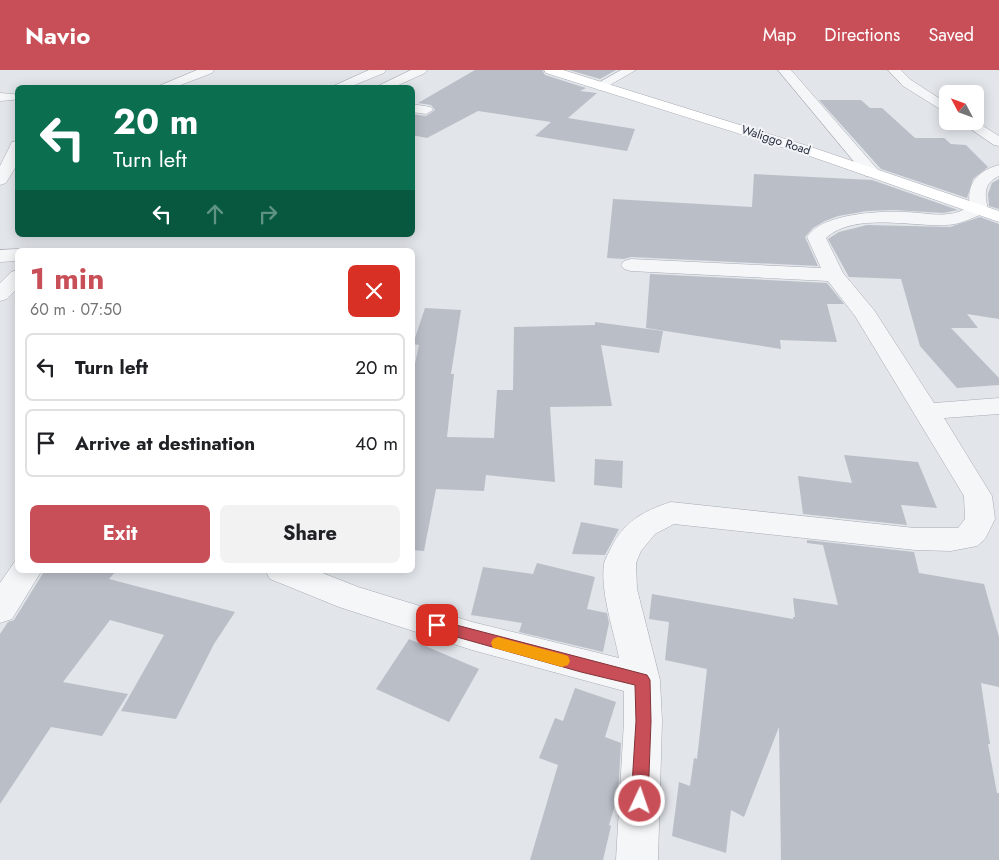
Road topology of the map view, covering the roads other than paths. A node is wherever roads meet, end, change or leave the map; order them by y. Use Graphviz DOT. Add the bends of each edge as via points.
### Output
graph roads {
  1 [pos="208,70"];
  2 [pos="380,70"];
  3 [pos="421,70"];
  4 [pos="550,70"];
  5 [pos="630,70"];
  6 [pos="784,70"];
  7 [pos="894,70"];
  8 [pos="168,85"];
  9 [pos="342,85"];
  10 [pos="387,85"];
  11 [pos="599,86"];
  12 [pos="939,104"];
  13 [pos="980,130"];
  14 [pos="999,142"];
  15 [pos="15,153"];
  16 [pos="999,170"];
  17 [pos="872,173"];
  18 [pos="0,180"];
  19 [pos="979,210"];
  20 [pos="999,217"];
  21 [pos="15,255"];
  22 [pos="0,256"];
  23 [pos="631,265"];
  24 [pos="834,275"];
  25 [pos="15,279"];
  26 [pos="0,295"];
  27 [pos="999,406"];
  28 [pos="927,411"];
  29 [pos="24,573"];
  30 [pos="288,573"];
  31 [pos="0,609"];
  32 [pos="642,680"];
  33 [pos="637,860"];
  1 -- 8 [label="street"];
  2 -- 9 [label="street"];
  3 -- 10 [label="street"];
  4 -- 11 [label="street, Waliggo Road"];
  5 -- 11 [label="street"];
  6 -- 17 [label="street"];
  7 -- 12 [label="street" via="907,83"];
  11 -- 17 [label="street, Waliggo Road"];
  13 -- 14 [label="street"];
  15 -- 18 [label="street"];
  16 -- 19 [label="street" via="989,173 975,193"];
  17 -- 19 [label="street, Waliggo Road"];
  19 -- 20 [label="street, Waliggo Road"];
  19 -- 24 [label="street" via="948,220 886,217 826,228 816,237"];
  21 -- 22 [label="street"];
  23 -- 24 [label="street"];
  24 -- 28 [label="street" via="866,315"];
  25 -- 26 [label="street"];
  27 -- 28 [label="street"];
  28 -- 32 [label="street" via="978,496 980,518 974,531 966,538 915,539 671,513 644,526 628,545 620,563 620,590"];
  29 -- 31 [label="street"];
  30 -- 32 [label="street" via="350,598 472,636"];
  32 -- 33 [label="street"];
}
